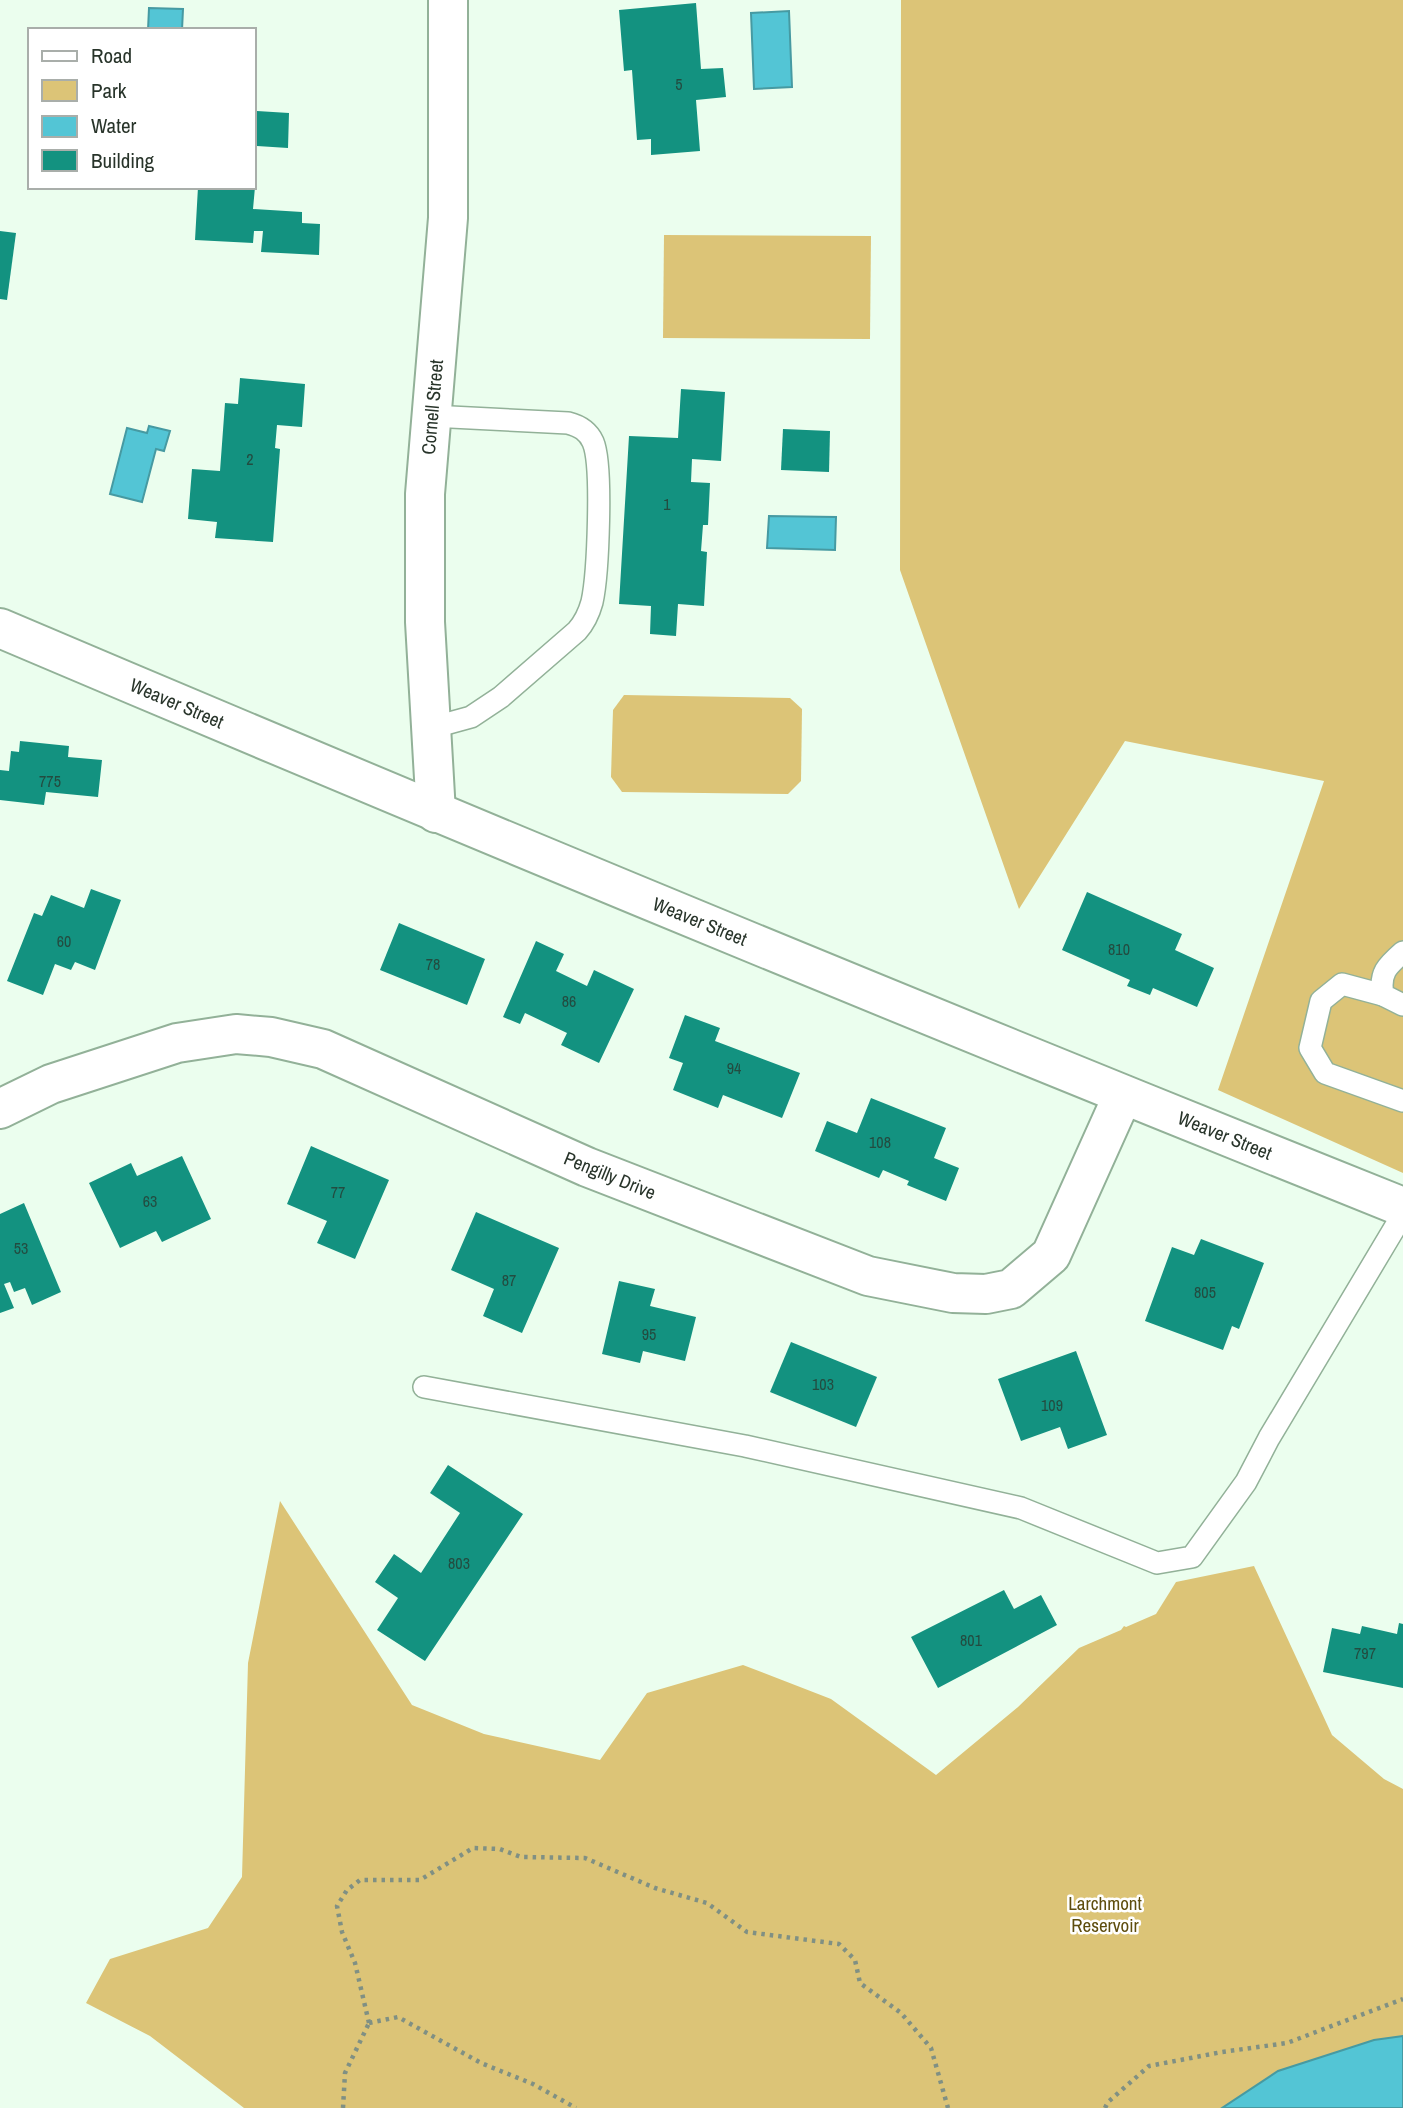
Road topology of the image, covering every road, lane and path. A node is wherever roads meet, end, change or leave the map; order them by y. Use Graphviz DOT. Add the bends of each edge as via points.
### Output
graph roads {
  1 [pos="448,0"];
  2 [pos="431,416"];
  3 [pos="0,628"];
  4 [pos="431,728"];
  5 [pos="436,813"];
  6 [pos="1403,952"];
  7 [pos="1383,995"];
  8 [pos="1403,1005"];
  9 [pos="1123,1095"];
  10 [pos="1403,1101"];
  11 [pos="0,1109"];
  12 [pos="1403,1207"];
  13 [pos="1403,1214"];
  14 [pos="424,1387"];
  15 [pos="1403,1998"];
  16 [pos="369,2023"];
  17 [pos="342,2108"];
  18 [pos="576,2108"];
  19 [pos="947,2108"];
  20 [pos="1105,2108"];
  1 -- 2 [label="street, Cornell Street" via="447,218"];
  2 -- 4 [label="street, Cornell Street" via="425,596"];
  2 -- 4 [label="lane" via="568,423 582,428 592,439 597,458 598,541 593,600 578,631 471,717"];
  3 -- 5 [label="street, Weaver Street"];
  4 -- 5 [label="street, Cornell Street"];
  5 -- 9 [label="street, Weaver Street"];
  6 -- 7 [label="lane" via="1388,965 1381,981"];
  7 -- 8 [label="lane"];
  7 -- 10 [label="lane" via="1342,984 1321,1001 1310,1048 1325,1073"];
  9 -- 11 [label="street, Pengilly Drive" via="1051,1255 1011,1289 986,1294 953,1293 868,1276 587,1167 323,1049 271,1037 236,1034 177,1042 51,1084"];
  9 -- 12 [label="street, Weaver Street"];
  13 -- 14 [label="lane" via="1246,1482 1192,1557 1157,1563 1021,1508 745,1446"];
  15 -- 20 [label="path" via="1287,2043 1149,2066"];
  16 -- 17 [label="path" via="345,2073"];
  16 -- 18 [label="path" via="398,2017"];
  16 -- 19 [label="path" via="337,1906 346,1890 360,1880 420,1880 473,1848 500,1849 521,1857 585,1858 655,1888 707,1903 747,1932 839,1944 855,1960 860,1983 901,2013 930,2048"];
}
